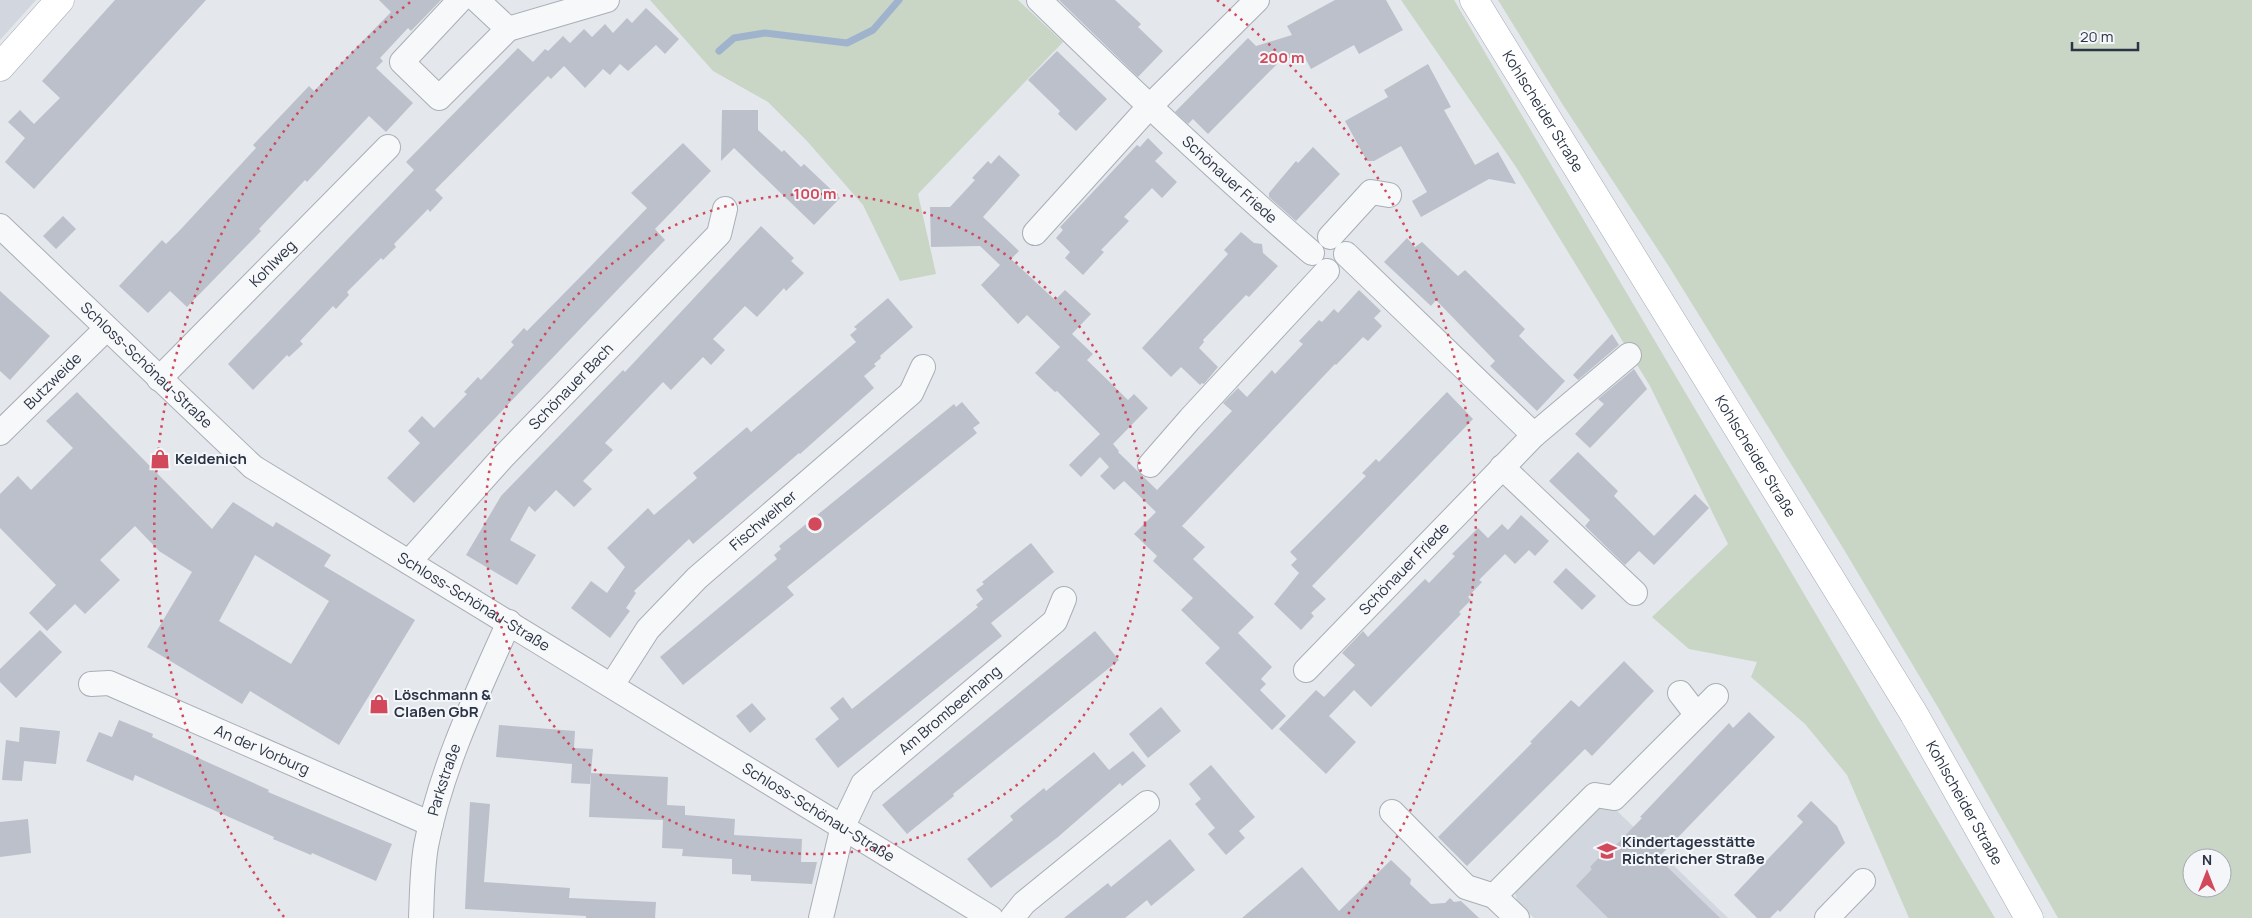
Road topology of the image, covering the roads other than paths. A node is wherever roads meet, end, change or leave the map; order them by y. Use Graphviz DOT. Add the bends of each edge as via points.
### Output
graph roads {
  1 [pos="60,0"];
  2 [pos="460,0"];
  3 [pos="477,0"];
  4 [pos="607,0"];
  5 [pos="1039,0"];
  6 [pos="1257,0"];
  7 [pos="1474,0"];
  8 [pos="508,29"];
  9 [pos="0,67"];
  10 [pos="1149,108"];
  11 [pos="388,147"];
  12 [pos="1389,195"];
  13 [pos="725,209"];
  14 [pos="0,226"];
  15 [pos="1035,233"];
  16 [pos="1330,237"];
  17 [pos="1312,253"];
  18 [pos="1346,254"];
  19 [pos="1327,271"];
  20 [pos="106,329"];
  21 [pos="1629,355"];
  22 [pos="923,367"];
  23 [pos="159,379"];
  24 [pos="0,433"];
  25 [pos="1534,434"];
  26 [pos="1150,465"];
  27 [pos="1502,467"];
  28 [pos="409,562"];
  29 [pos="1635,593"];
  30 [pos="1064,599"];
  31 [pos="509,622"];
  32 [pos="1306,670"];
  33 [pos="91,684"];
  34 [pos="612,685"];
  35 [pos="1680,693"];
  36 [pos="1716,696"];
  37 [pos="1697,715"];
  38 [pos="1147,803"];
  39 [pos="1392,812"];
  40 [pos="431,824"];
  41 [pos="843,826"];
  42 [pos="1863,881"];
  43 [pos="1494,896"];
  44 [pos="421,918"];
  45 [pos="822,918"];
  46 [pos="991,918"];
  47 [pos="1012,918"];
  48 [pos="1516,918"];
  49 [pos="1828,918"];
  50 [pos="2029,918"];
  1 -- 9 [label="main road"];
  2 -- 8 [label="street" via="402,62 439,98"];
  3 -- 8 [label="street"];
  4 -- 8 [label="street"];
  5 -- 10 [label="street, Schönauer Friede"];
  6 -- 10 [label="street"];
  7 -- 50 [label="main road, Kohlscheider Straße" via="1908,705"];
  10 -- 15 [label="street"];
  10 -- 17 [label="street, Schönauer Friede"];
  11 -- 23 [label="street, Kohlweg"];
  12 -- 16 [label="street" via="1371,192"];
  13 -- 28 [label="street, Schönauer Bach" via="719,234 501,459"];
  14 -- 20 [label="street, Schloss-Schönau-Straße"];
  18 -- 25 [label="street"];
  19 -- 26 [label="street"];
  20 -- 23 [label="street, Schloss-Schönau-Straße"];
  20 -- 24 [label="street, Butzweide"];
  21 -- 25 [label="street, Schönauer Friede"];
  22 -- 34 [label="street, Fischweiher" via="911,393 696,578 648,630"];
  23 -- 28 [label="street, Schloss-Schönau-Straße" via="252,467"];
  25 -- 27 [label="street, Schönauer Friede"];
  27 -- 29 [label="street"];
  27 -- 32 [label="street, Schönauer Friede"];
  28 -- 31 [label="street, Schloss-Schönau-Straße"];
  30 -- 41 [label="street, Am Brombeerhang" via="1055,621 863,784"];
  31 -- 34 [label="street, Schloss-Schönau-Straße"];
  31 -- 40 [label="street, Parkstraße" via="451,761"];
  33 -- 40 [label="street, An der Vorburg" via="108,683"];
  34 -- 41 [label="street, Schloss-Schönau-Straße"];
  35 -- 37 [label="street"];
  36 -- 37 [label="street"];
  37 -- 43 [label="street" via="1614,798 1595,795"];
  38 -- 47 [label="street" via="1024,903"];
  39 -- 43 [label="street" via="1466,887"];
  40 -- 44 [label="street, Parkstraße"];
  41 -- 45 [label="street, Am Brombeerhang"];
  41 -- 46 [label="street, Schloss-Schönau-Straße"];
  42 -- 49 [label="street"];
  43 -- 48 [label="street"];
}
